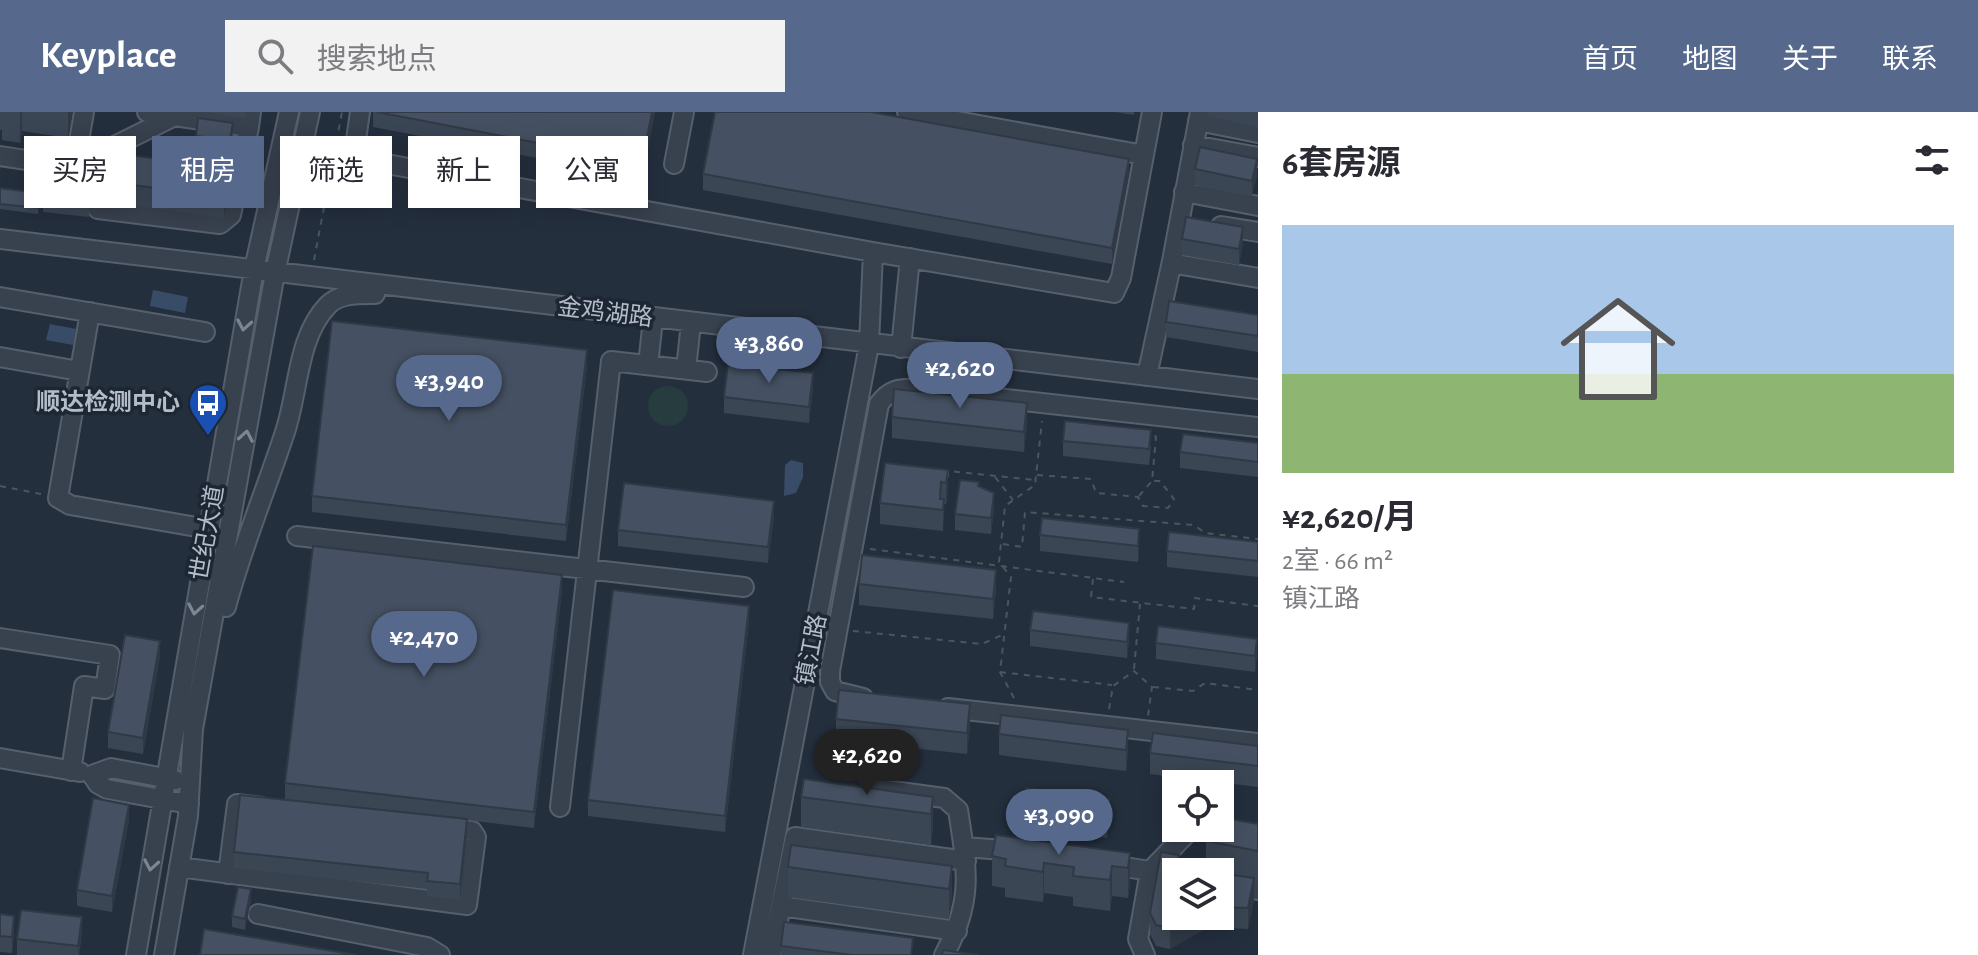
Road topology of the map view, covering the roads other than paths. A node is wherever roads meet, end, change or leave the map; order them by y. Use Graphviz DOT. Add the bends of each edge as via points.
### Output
graph roads {
  1 [pos="84,112"];
  2 [pos="147,112"];
  3 [pos="289,112"];
  4 [pos="310,112"];
  5 [pos="360,112"];
  6 [pos="684,112"];
  7 [pos="907,112"];
  8 [pos="1152,112"];
  9 [pos="181,114"];
  10 [pos="1199,117"];
  11 [pos="250,120"];
  12 [pos="1258,133"];
  13 [pos="80,136"];
  14 [pos="136,136"];
  15 [pos="1193,145"];
  16 [pos="1144,155"];
  17 [pos="0,156"];
  18 [pos="1258,157"];
  19 [pos="24,159"];
  20 [pos="674,164"];
  21 [pos="1184,192"];
  22 [pos="1258,206"];
  23 [pos="97,208"];
  24 [pos="1180,218"];
  25 [pos="1258,232"];
  26 [pos="0,239"];
  27 [pos="873,252"];
  28 [pos="910,258"];
  29 [pos="1172,261"];
  30 [pos="254,269"];
  31 [pos="275,273"];
  32 [pos="1258,278"];
  33 [pos="431,292"];
  34 [pos="0,297"];
  35 [pos="90,312"];
  36 [pos="653,319"];
  37 [pos="691,323"];
  38 [pos="205,332"];
  39 [pos="869,345"];
  40 [pos="901,348"];
  41 [pos="0,357"];
  42 [pos="648,365"];
  43 [pos="686,369"];
  44 [pos="79,371"];
  45 [pos="707,372"];
  46 [pos="1147,376"];
  47 [pos="1258,389"];
  48 [pos="1258,427"];
  49 [pos="208,529"];
  50 [pos="297,536"];
  51 [pos="587,569"];
  52 [pos="744,587"];
  53 [pos="0,638"];
  54 [pos="885,700"];
  55 [pos="931,706"];
  56 [pos="193,729"];
  57 [pos="1258,743"];
  58 [pos="0,758"];
  59 [pos="71,771"];
  60 [pos="92,775"];
  61 [pos="166,778"];
  62 [pos="190,783"];
  63 [pos="854,787"];
  64 [pos="162,799"];
  65 [pos="189,804"];
  66 [pos="560,807"];
  67 [pos="283,809"];
  68 [pos="422,825"];
  69 [pos="1178,842"];
  70 [pos="965,854"];
  71 [pos="1042,855"];
  72 [pos="1088,862"];
  73 [pos="179,867"];
  74 [pos="1150,871"];
  75 [pos="1162,873"];
  76 [pos="228,874"];
  77 [pos="1234,886"];
  78 [pos="1258,890"];
  79 [pos="781,906"];
  80 [pos="258,914"];
  81 [pos="957,931"];
  82 [pos="136,955"];
  83 [pos="164,955"];
  84 [pos="440,955"];
  85 [pos="753,955"];
  86 [pos="771,955"];
  87 [pos="944,955"];
  88 [pos="1145,955"];
  1 -- 13 [label="street"];
  2 -- 9 [label="street"];
  3 -- 30 [label="street, 世纪大道"];
  4 -- 31 [label="street, 世纪大道"];
  5 -- 27 [label="street" via="354,154 359,159"];
  6 -- 20 [label="street"];
  7 -- 16 [label="street"];
  8 -- 16 [label="street"];
  9 -- 11 [label="street"];
  9 -- 14 [label="street"];
  10 -- 12 [label="street"];
  10 -- 15 [label="street"];
  11 -- 23 [label="street" via="231,215 220,224"];
  15 -- 18 [label="street"];
  15 -- 21 [label="street"];
  16 -- 28 [label="street" via="1114,293"];
  17 -- 19 [label="street"];
  21 -- 22 [label="street"];
  21 -- 24 [label="street"];
  24 -- 25 [label="street"];
  24 -- 29 [label="street"];
  26 -- 30 [label="street, 金鸡湖路"];
  27 -- 28 [label="street"];
  27 -- 39 [label="street, 镇江路"];
  28 -- 40 [label="street"];
  29 -- 32 [label="street"];
  29 -- 46 [label="street" via="1172,301"];
  30 -- 31 [label="street, 金鸡湖路"];
  30 -- 49 [label="street, 世纪大道, one-way"];
  31 -- 33 [label="street, 金鸡湖路"];
  56 -- 31 [label="street, 世纪大道, one-way"];
  33 -- 36 [label="street, 金鸡湖路"];
  33 -- 56 [label="street" via="347,295 331,301 309,333 285,432 240,557"];
  34 -- 35 [label="street"];
  35 -- 38 [label="street"];
  35 -- 44 [label="street"];
  36 -- 37 [label="street, 金鸡湖路"];
  36 -- 42 [label="street"];
  37 -- 39 [label="street, 金鸡湖路"];
  37 -- 43 [label="street"];
  39 -- 40 [label="street, 金鸡湖路"];
  39 -- 85 [label="street, 镇江路"];
  40 -- 46 [label="street, 金鸡湖路"];
  41 -- 44 [label="street"];
  42 -- 43 [label="street"];
  42 -- 51 [label="street" via="611,361"];
  43 -- 45 [label="street"];
  44 -- 49 [label="street" via="58,498 70,505"];
  46 -- 47 [label="street, 金鸡湖路"];
  48 -- 54 [label="street" via="904,389 885,395 879,404 830,682 835,691"];
  49 -- 61 [label="street, 世纪大道, one-way"];
  50 -- 51 [label="street"];
  51 -- 52 [label="street"];
  51 -- 66 [label="street"];
  53 -- 59 [label="street" via="110,655 105,689 84,686"];
  55 -- 57 [label="street"];
  56 -- 62 [label="street, 世纪大道"];
  58 -- 59 [label="street"];
  59 -- 60 [label="street"];
  60 -- 61 [label="street" via="111,768"];
  60 -- 64 [label="street" via="107,789"];
  61 -- 62 [label="street"];
  61 -- 64 [label="street, 世纪大道"];
  62 -- 65 [label="street, 世纪大道"];
  63 -- 70 [label="street" via="954,803"];
  64 -- 65 [label="street"];
  64 -- 82 [label="street, 世纪大道, one-way"];
  65 -- 73 [label="street, 世纪大道"];
  67 -- 76 [label="street" via="237,804"];
  68 -- 76 [label="street" via="474,833 467,905"];
  69 -- 74 [label="street"];
  70 -- 71 [label="street"];
  70 -- 79 [label="street" via="795,837"];
  70 -- 81 [label="street" via="967,895"];
  72 -- 74 [label="street"];
  73 -- 76 [label="street"];
  73 -- 83 [label="street, 世纪大道"];
  74 -- 75 [label="street"];
  74 -- 88 [label="street" via="1138,939"];
  77 -- 78 [label="street"];
  79 -- 81 [label="street"];
  79 -- 86 [label="street"];
  80 -- 84 [label="street" via="427,947"];
  81 -- 87 [label="street"];
}
